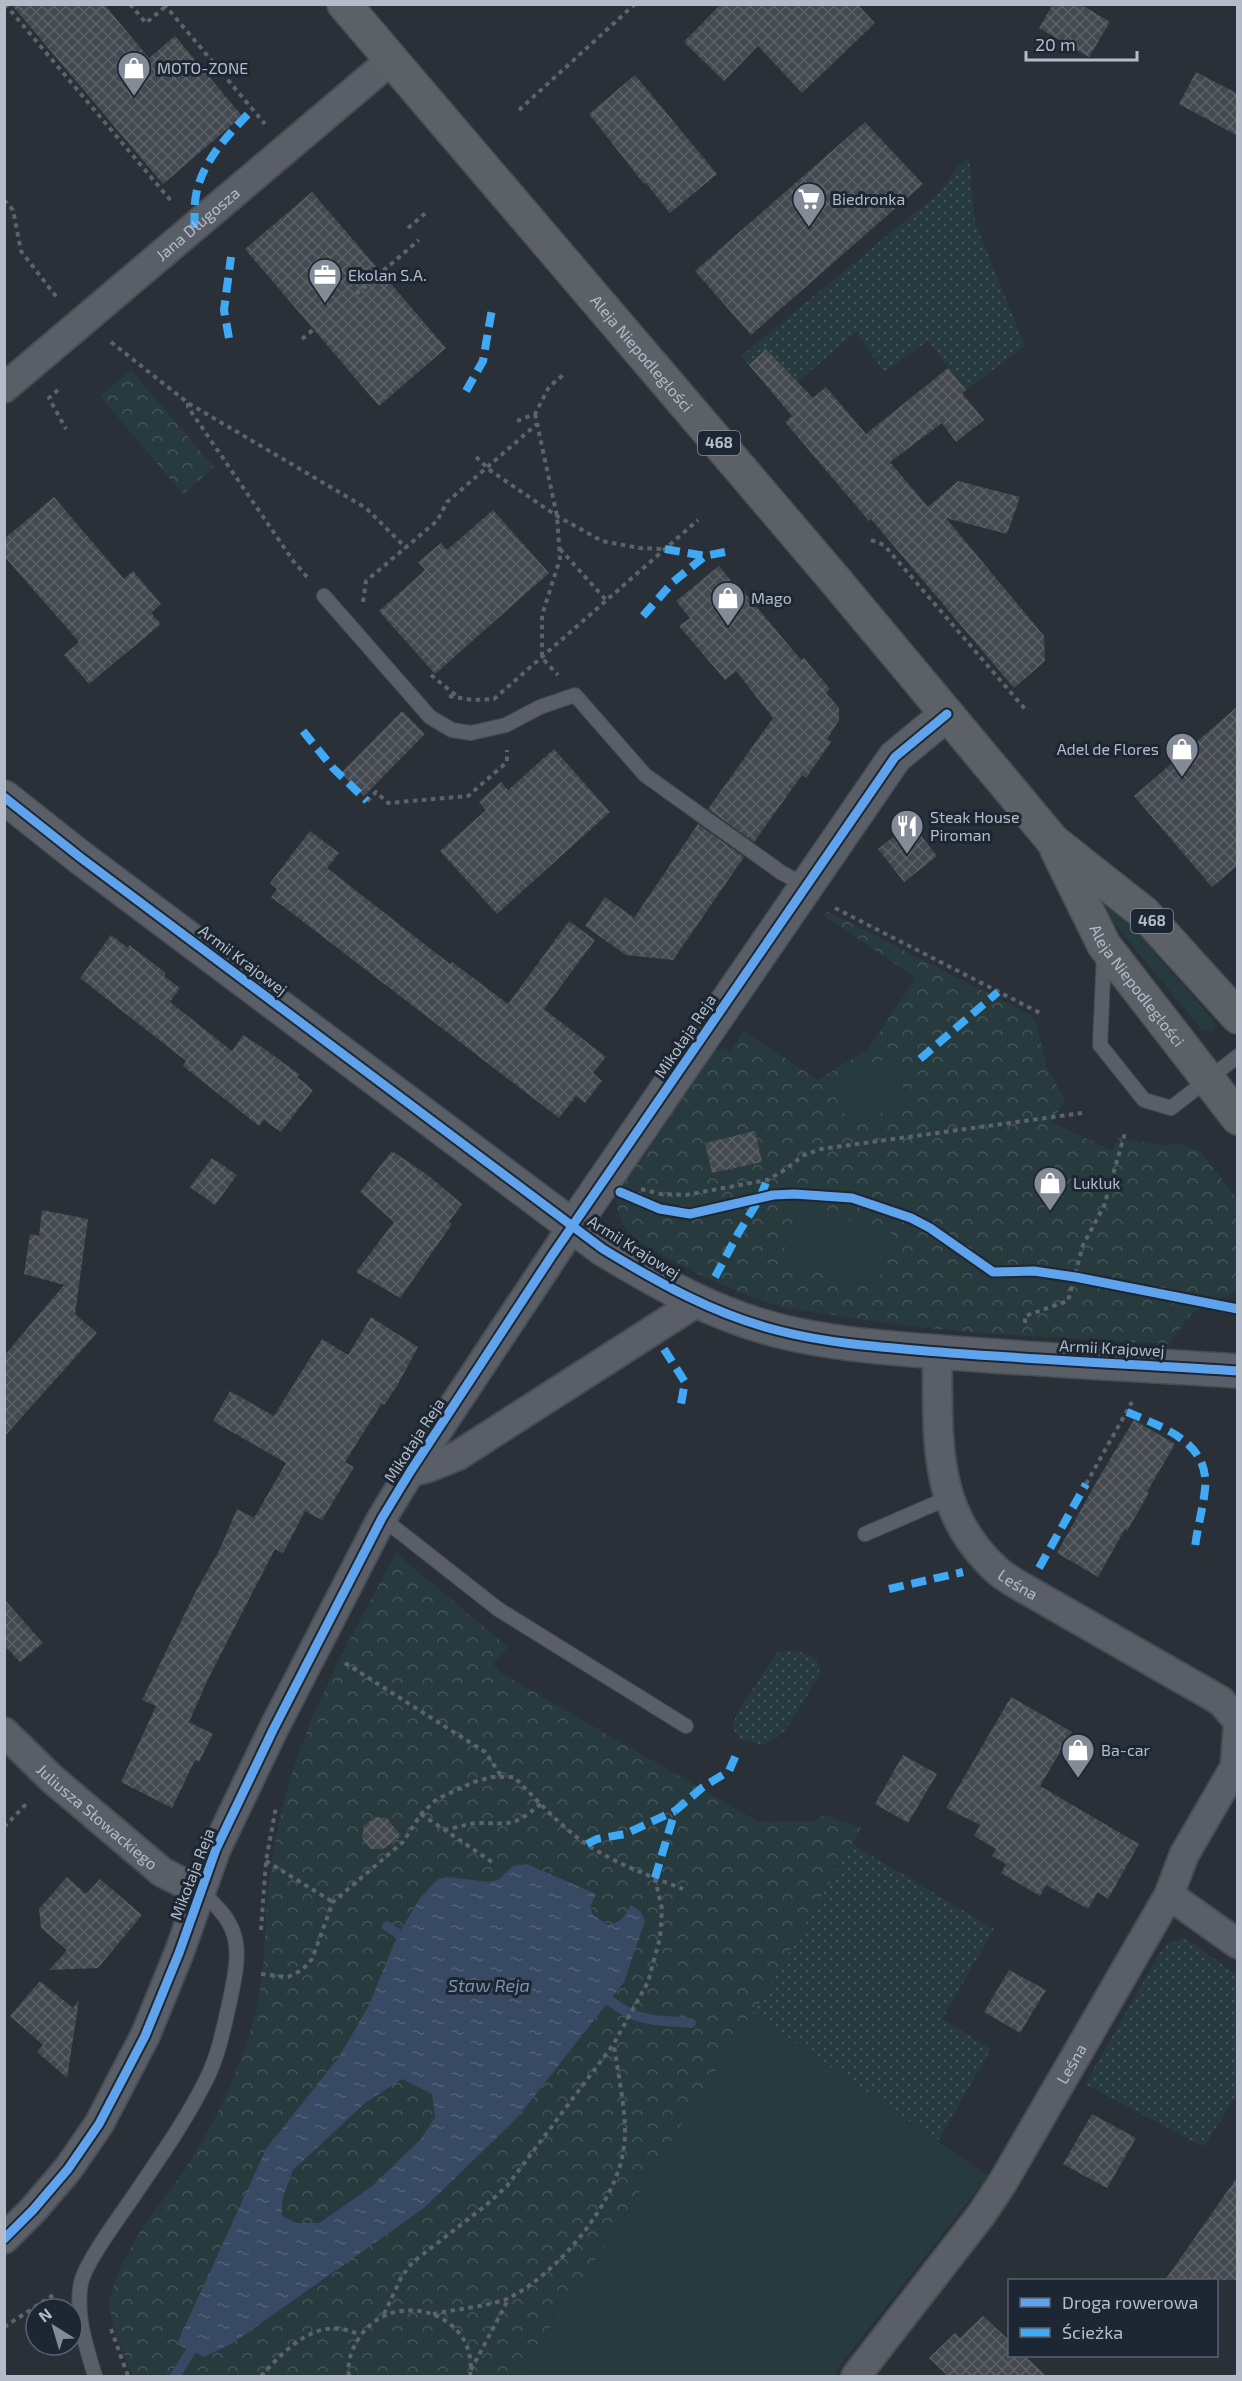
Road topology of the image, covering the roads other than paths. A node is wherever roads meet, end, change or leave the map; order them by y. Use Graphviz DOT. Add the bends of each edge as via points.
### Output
graph roads {
  1 [pos="344,4"];
  2 [pos="391,60"];
  3 [pos="4,388"];
  4 [pos="324,596"];
  5 [pos="947,714"];
  6 [pos="4,797"];
  7 [pos="1053,841"];
  8 [pos="806,885"];
  9 [pos="1104,945"];
  10 [pos="1238,1017"];
  11 [pos="1238,1056"];
  12 [pos="1207,1081"];
  13 [pos="1238,1118"];
  14 [pos="573,1226"];
  15 [pos="697,1302"];
  16 [pos="938,1352"];
  17 [pos="1238,1371"];
  18 [pos="410,1472"];
  19 [pos="948,1498"];
  20 [pos="382,1518"];
  21 [pos="865,1534"];
  22 [pos="1238,1721"];
  23 [pos="686,1726"];
  24 [pos="1238,1728"];
  25 [pos="4,1732"];
  26 [pos="199,1891"];
  27 [pos="1169,1895"];
  28 [pos="1238,1944"];
  29 [pos="4,2240"];
  30 [pos="95,2376"];
  31 [pos="856,2376"];
  1 -- 2 [label="main road, Aleja Niepodległości / 468"];
  2 -- 3 [label="street, Jana Długosza" via="286,150 74,313"];
  2 -- 5 [label="main road, Aleja Niepodległości / 468"];
  4 -- 8 [label="lane" via="430,717 452,730 471,733 506,725 575,695 645,775 782,873"];
  5 -- 7 [label="main road, Aleja Niepodległości / 468"];
  5 -- 8 [label="street, Mikołaja Reja" via="895,757"];
  6 -- 14 [label="street, Armii Krajowej"];
  7 -- 9 [label="main road, Aleja Niepodległości / 468"];
  7 -- 10 [label="main road, Aleja Niepodległości / 468" via="1144,913"];
  8 -- 14 [label="street, Mikołaja Reja"];
  9 -- 12 [label="main road, Aleja Niepodległości / 468"];
  9 -- 12 [label="lane" via="1100,1045 1144,1100 1171,1108"];
  11 -- 12 [label="lane"];
  12 -- 13 [label="main road, Aleja Niepodległości / 468"];
  14 -- 15 [label="street, Armii Krajowej" via="620,1259"];
  14 -- 18 [label="street, Mikołaja Reja"];
  15 -- 16 [label="street, Armii Krajowej" via="800,1335"];
  15 -- 18 [label="street, Mikołaja Reja" via="457,1456"];
  16 -- 17 [label="street, Armii Krajowej"];
  16 -- 19 [label="street, Leśna" via="939,1446"];
  18 -- 20 [label="street, Mikołaja Reja"];
  19 -- 21 [label="lane"];
  19 -- 22 [label="street, Leśna" via="968,1536 1000,1573 1221,1701"];
  20 -- 23 [label="lane" via="498,1609"];
  20 -- 26 [label="street, Mikołaja Reja" via="273,1730"];
  24 -- 27 [label="street, Leśna" via="1235,1767 1184,1855"];
  25 -- 26 [label="street, Juliusza Słowackiego" via="51,1778 162,1872"];
  26 -- 29 [label="street, Mikołaja Reja" via="145,2036 99,2124 68,2169"];
  26 -- 30 [label="lane" via="232,1926 237,1948 227,2013 207,2077 82,2281 78,2312"];
  27 -- 28 [label="street"];
  27 -- 31 [label="street, Leśna" via="1003,2182"];
}
